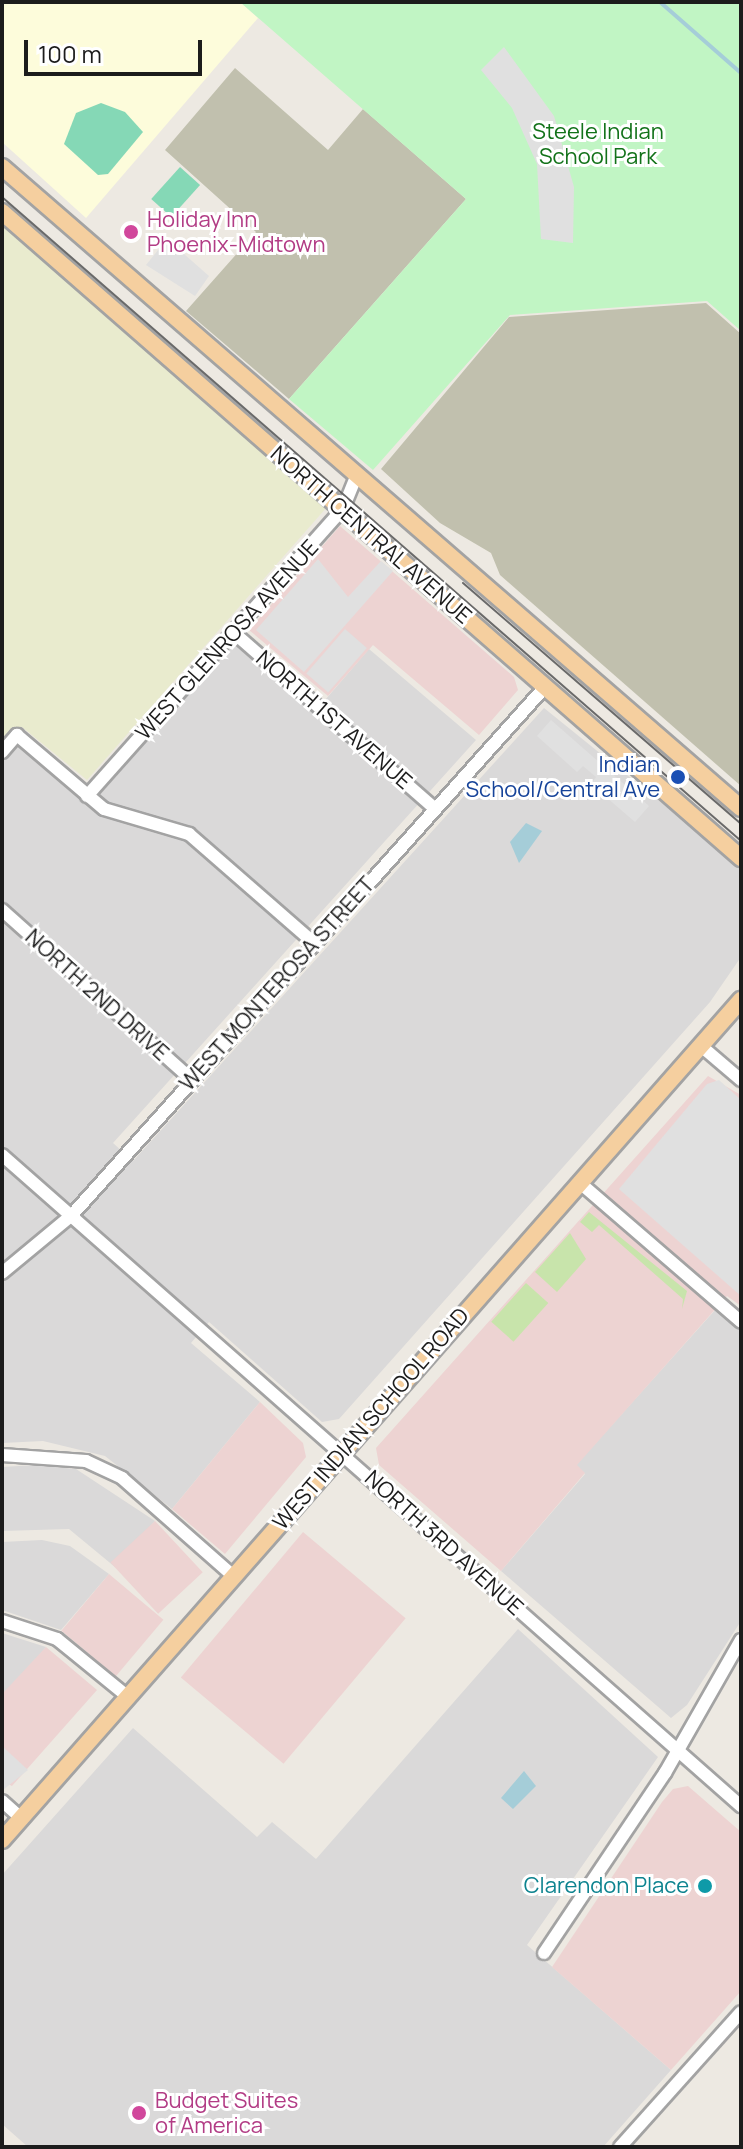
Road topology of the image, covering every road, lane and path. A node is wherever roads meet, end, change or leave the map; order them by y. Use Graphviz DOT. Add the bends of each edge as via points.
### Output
graph roads {
  1 [pos="2,167"];
  2 [pos="2,212"];
  3 [pos="356,476"];
  4 [pos="343,509"];
  5 [pos="233,632"];
  6 [pos="544,688"];
  7 [pos="2,752"];
  8 [pos="87,796"];
  9 [pos="434,808"];
  10 [pos="741,808"];
  11 [pos="741,858"];
  12 [pos="2,910"];
  13 [pos="314,943"];
  14 [pos="741,1000"];
  15 [pos="700,1045"];
  16 [pos="192,1080"];
  17 [pos="741,1080"];
  18 [pos="2,1155"];
  19 [pos="579,1182"];
  20 [pos="72,1215"];
  21 [pos="2,1273"];
  22 [pos="741,1322"];
  23 [pos="340,1452"];
  24 [pos="2,1455"];
  25 [pos="233,1576"];
  26 [pos="2,1621"];
  27 [pos="741,1640"];
  28 [pos="128,1697"];
  29 [pos="675,1748"];
  30 [pos="2,1801"];
  31 [pos="741,1806"];
  32 [pos="22,1819"];
  33 [pos="2,1840"];
  34 [pos="544,1953"];
  35 [pos="741,2012"];
  36 [pos="620,2147"];
  1 -- 3 [label="main road, NORTH CENTRAL AVENUE"];
  2 -- 4 [label="main road, NORTH CENTRAL AVENUE"];
  3 -- 4 [label="street, WEST GLENROSA AVENUE"];
  3 -- 10 [label="main road, NORTH CENTRAL AVENUE"];
  4 -- 5 [label="street, WEST GLENROSA AVENUE"];
  4 -- 6 [label="main road, NORTH CENTRAL AVENUE"];
  5 -- 8 [label="street, WEST GLENROSA AVENUE"];
  5 -- 9 [label="street, NORTH 1ST AVENUE"];
  6 -- 9 [label="street, WEST MONTEROSA STREET"];
  6 -- 11 [label="main road, NORTH CENTRAL AVENUE"];
  7 -- 8 [label="street" via="17,735"];
  8 -- 13 [label="street" via="122,817 189,834"];
  9 -- 13 [label="street, WEST MONTEROSA STREET"];
  12 -- 16 [label="street, NORTH 2ND DRIVE"];
  13 -- 16 [label="street, WEST MONTEROSA STREET"];
  14 -- 15 [label="main road, WEST INDIAN SCHOOL ROAD"];
  15 -- 17 [label="street"];
  15 -- 19 [label="main road, WEST INDIAN SCHOOL ROAD"];
  16 -- 20 [label="street, WEST MONTEROSA STREET"];
  18 -- 20 [label="street, NORTH 3RD AVENUE"];
  19 -- 22 [label="street"];
  19 -- 23 [label="main road, WEST INDIAN SCHOOL ROAD"];
  20 -- 21 [label="street, WEST MONTEROSA STREET"];
  20 -- 23 [label="street, NORTH 3RD AVENUE"];
  23 -- 25 [label="main road, WEST INDIAN SCHOOL ROAD"];
  23 -- 29 [label="street, NORTH 3RD AVENUE"];
  24 -- 25 [label="street" via="86,1461 122,1478"];
  25 -- 28 [label="main road, WEST INDIAN SCHOOL ROAD"];
  26 -- 28 [label="street" via="57,1639"];
  27 -- 29 [label="street"];
  28 -- 32 [label="main road, WEST INDIAN SCHOOL ROAD"];
  29 -- 31 [label="street, NORTH 3RD AVENUE"];
  29 -- 34 [label="street"];
  30 -- 32 [label="street"];
  32 -- 33 [label="main road, WEST INDIAN SCHOOL ROAD"];
  35 -- 36 [label="street"];
}
